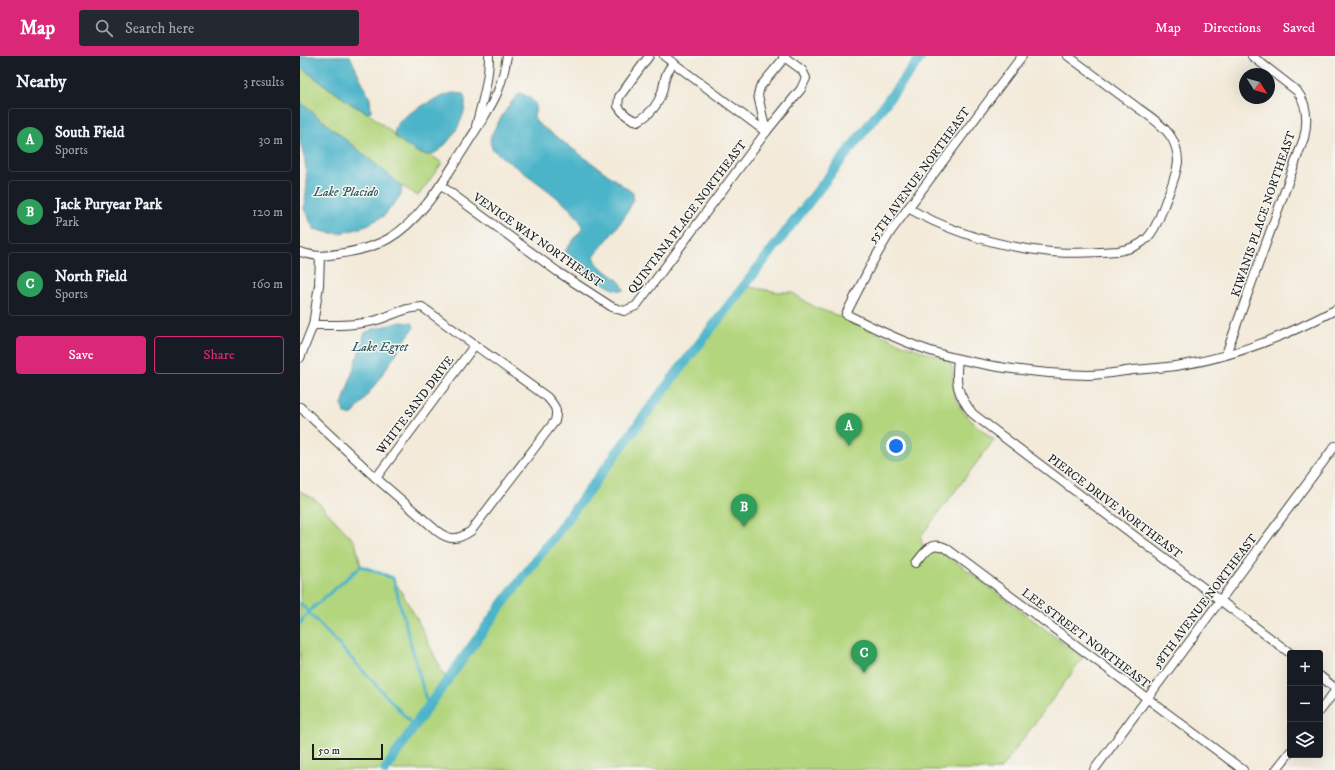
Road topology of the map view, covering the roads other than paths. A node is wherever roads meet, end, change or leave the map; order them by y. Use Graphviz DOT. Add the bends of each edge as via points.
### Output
graph roads {
  1 [pos="489,56"];
  2 [pos="507,56"];
  3 [pos="649,56"];
  4 [pos="664,56"];
  5 [pos="1022,56"];
  6 [pos="1068,56"];
  7 [pos="1252,56"];
  8 [pos="784,57"];
  9 [pos="674,63"];
  10 [pos="766,132"];
  11 [pos="474,133"];
  12 [pos="440,185"];
  13 [pos="908,208"];
  14 [pos="300,252"];
  15 [pos="320,256"];
  16 [pos="1335,310"];
  17 [pos="624,311"];
  18 [pos="313,325"];
  19 [pos="474,346"];
  20 [pos="1226,354"];
  21 [pos="300,358"];
  22 [pos="958,359"];
  23 [pos="300,407"];
  24 [pos="1335,446"];
  25 [pos="376,478"];
  26 [pos="916,563"];
  27 [pos="1221,601"];
  28 [pos="1287,651"];
  29 [pos="1323,678"];
  30 [pos="1335,688"];
  31 [pos="1335,692"];
  32 [pos="1147,699"];
  33 [pos="1323,708"];
  34 [pos="1287,756"];
  35 [pos="1094,770"];
  36 [pos="1242,770"];
  37 [pos="1276,770"];
  1 -- 11 [label="street" via="486,89"];
  2 -- 11 [label="street" via="498,91 488,113"];
  3 -- 9 [label="street" via="619,97 618,106 631,120 638,121 653,109 662,92 666,72"];
  4 -- 9 [label="street"];
  5 -- 13 [label="street, 55TH AVENUE NORTHEAST"];
  6 -- 13 [label="street" via="1161,126 1174,142 1178,162 1175,175 1157,225 1146,240 1129,250 1052,252 994,242 955,230"];
  7 -- 20 [label="street, KIWANIS PLACE NORTHEAST" via="1296,91 1305,105 1307,120 1304,138"];
  8 -- 10 [label="street" via="760,87 758,95"];
  8 -- 10 [label="street, QUINTANA PLACE NORTHEAST" via="802,70 806,78 801,89"];
  9 -- 10 [label="street"];
  10 -- 17 [label="street, QUINTANA PLACE NORTHEAST" via="636,306"];
  11 -- 12 [label="street"];
  12 -- 15 [label="street" via="406,226 388,239 346,253"];
  12 -- 17 [label="street, VENICE WAY NORTHEAST" via="558,272 612,307"];
  13 -- 22 [label="street, 55TH AVENUE NORTHEAST" via="883,244 846,314 896,338"];
  14 -- 15 [label="street"];
  15 -- 18 [label="street"];
  16 -- 20 [label="street" via="1277,337"];
  18 -- 19 [label="street" via="356,324 377,320 411,307 422,307"];
  18 -- 21 [label="street"];
  19 -- 25 [label="street, WHITE SAND DRIVE"];
  19 -- 25 [label="street" via="547,397 555,406 555,421 471,531 456,539 444,536"];
  20 -- 22 [label="street" via="1176,366 1090,375 1028,371"];
  22 -- 27 [label="street, PIERCE DRIVE NORTHEAST" via="957,383 960,396 973,414"];
  23 -- 25 [label="street"];
  24 -- 27 [label="street, 58TH AVENUE NORTHEAST"];
  26 -- 32 [label="street, LEE STREET NORTHEAST" via="932,545 946,548"];
  27 -- 28 [label="street, PIERCE DRIVE NORTHEAST"];
  27 -- 32 [label="street, 58TH AVENUE NORTHEAST"];
  29 -- 30 [label="street"];
  31 -- 33 [label="street"];
  32 -- 35 [label="street, 58TH AVENUE NORTHEAST"];
  32 -- 36 [label="street, LEE STREET NORTHEAST"];
  34 -- 37 [label="street"];
}
